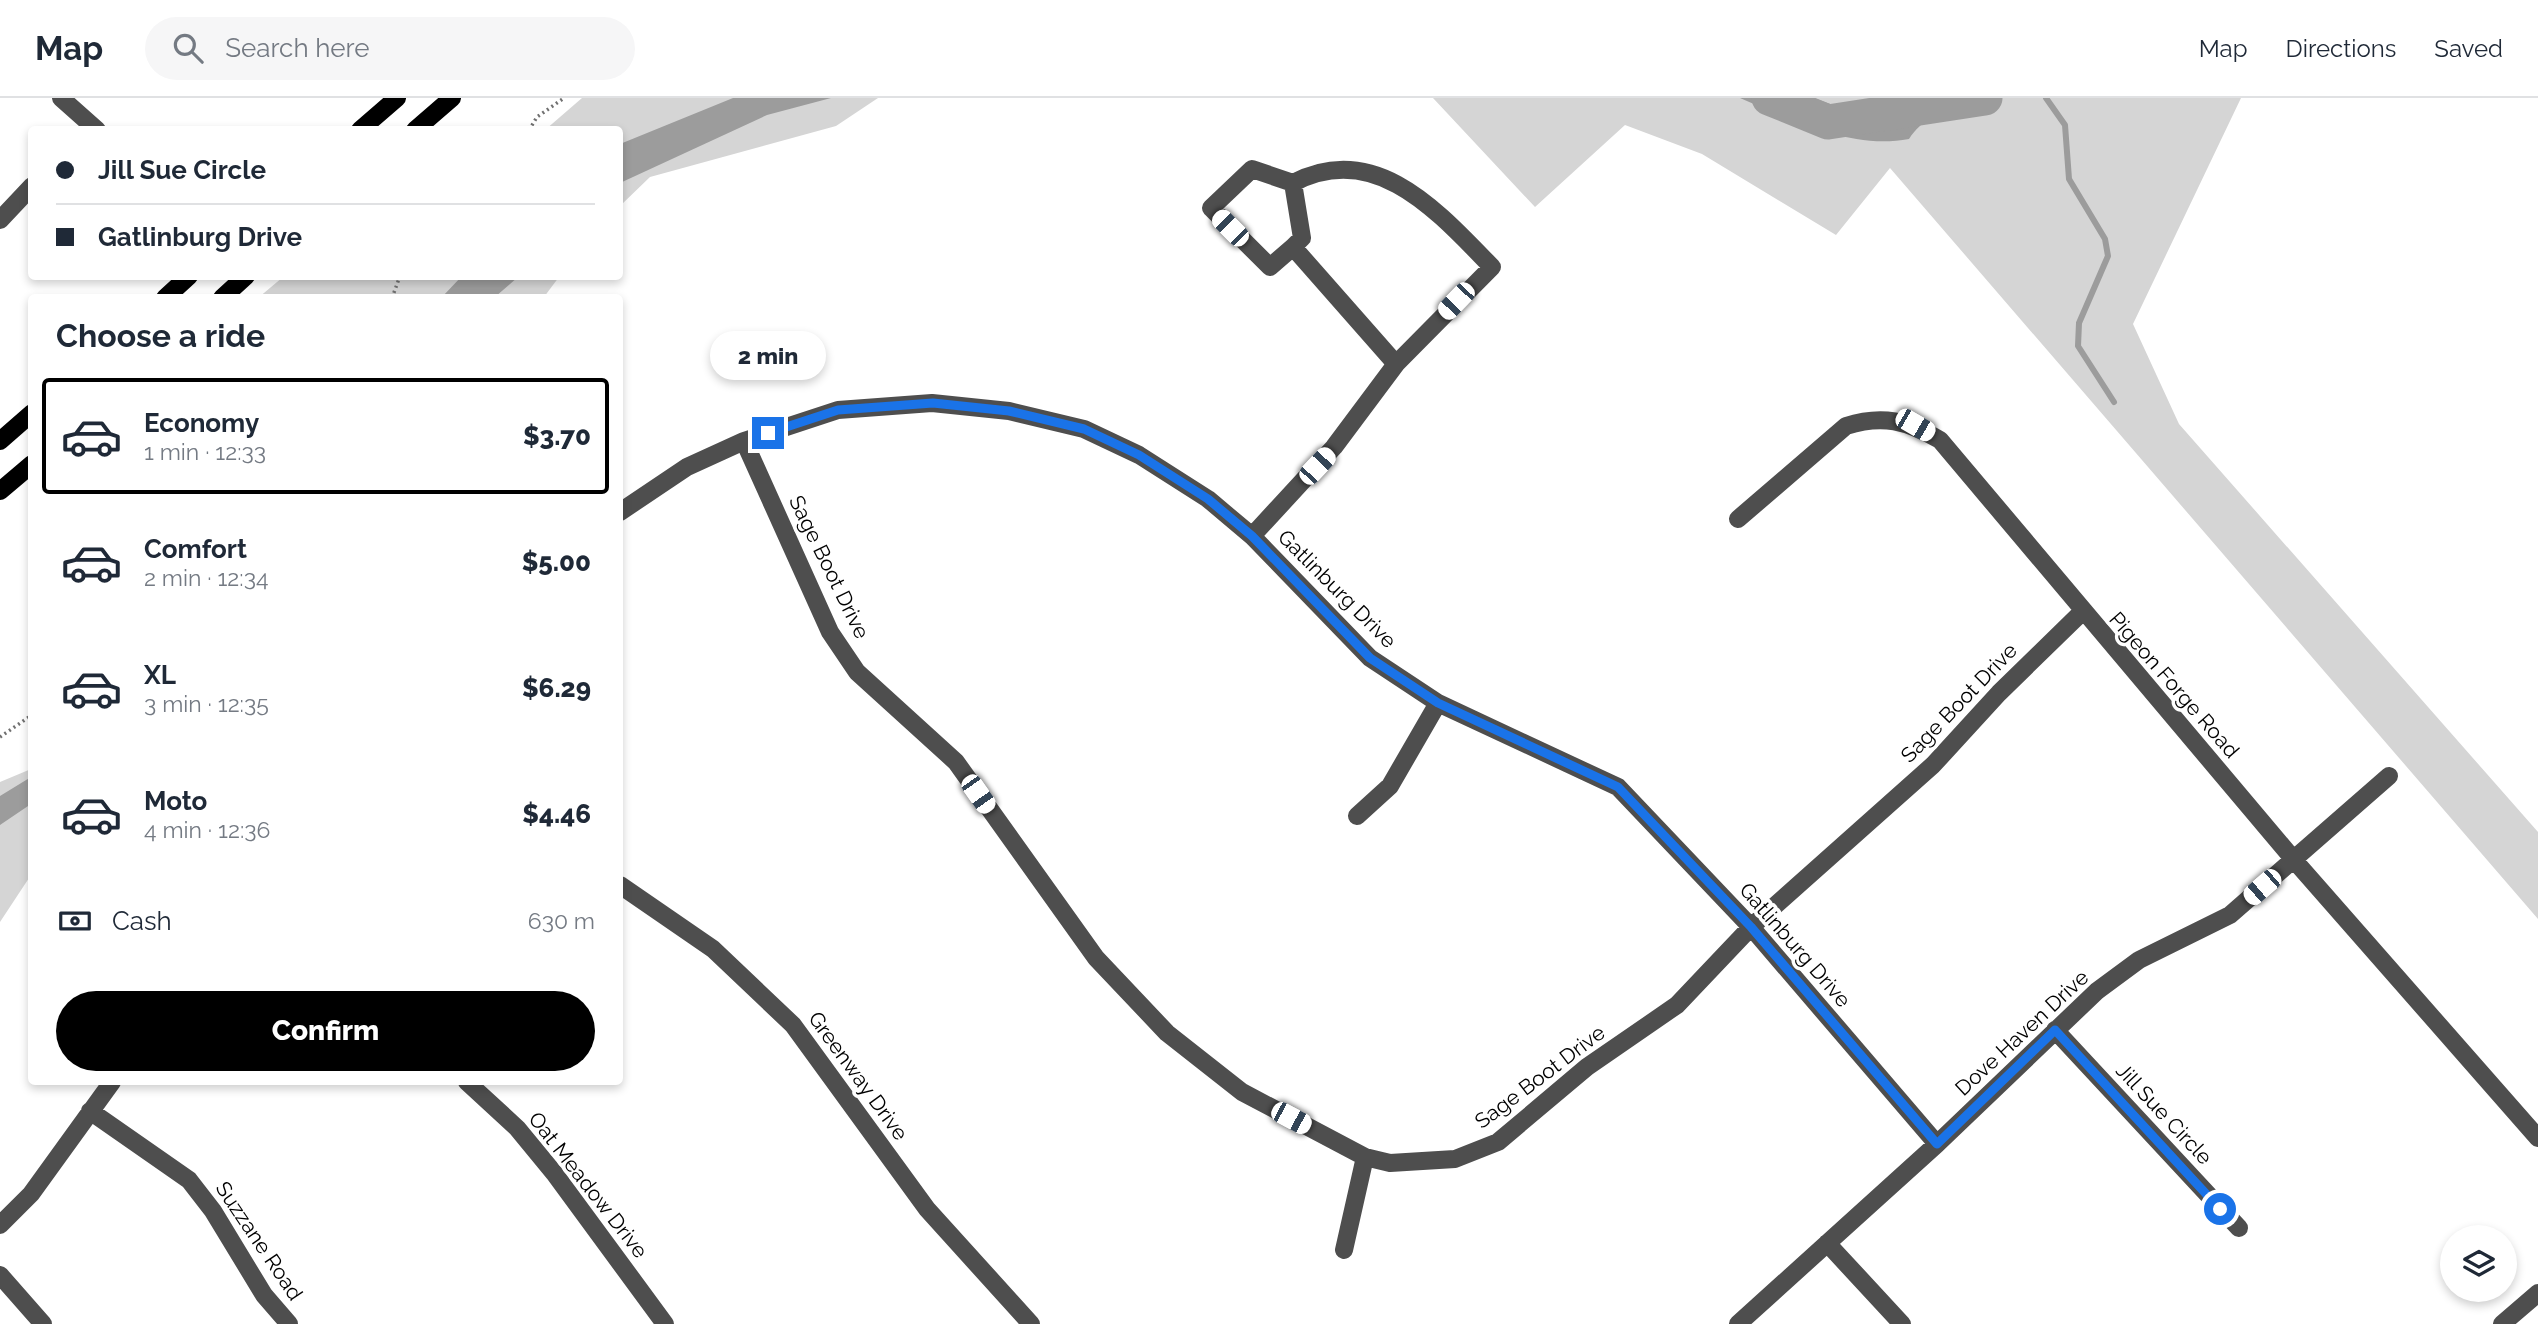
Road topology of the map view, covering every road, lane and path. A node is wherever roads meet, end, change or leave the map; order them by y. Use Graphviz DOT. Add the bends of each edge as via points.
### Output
graph roads {
  1 [pos="61,98"];
  2 [pos="397,98"];
  3 [pos="452,98"];
  4 [pos="564,98"];
  5 [pos="89,126"];
  6 [pos="365,126"];
  7 [pos="420,126"];
  8 [pos="531,126"];
  9 [pos="1293,183"];
  10 [pos="28,190"];
  11 [pos="0,220"];
  12 [pos="1293,247"];
  13 [pos="185,280"];
  14 [pos="242,280"];
  15 [pos="170,294"];
  16 [pos="226,294"];
  17 [pos="1396,364"];
  18 [pos="28,417"];
  19 [pos="0,441"];
  20 [pos="744,441"];
  21 [pos="28,467"];
  22 [pos="0,491"];
  23 [pos="623,510"];
  24 [pos="1738,519"];
  25 [pos="1252,536"];
  26 [pos="2082,612"];
  27 [pos="1438,703"];
  28 [pos="28,718"];
  29 [pos="0,737"];
  30 [pos="2389,776"];
  31 [pos="1357,816"];
  32 [pos="2294,860"];
  33 [pos="623,887"];
  34 [pos="1751,927"];
  35 [pos="2055,1030"];
  36 [pos="110,1085"];
  37 [pos="470,1085"];
  38 [pos="90,1111"];
  39 [pos="2538,1138"];
  40 [pos="1937,1144"];
  41 [pos="1365,1157"];
  42 [pos="0,1225"];
  43 [pos="2239,1228"];
  44 [pos="1827,1243"];
  45 [pos="1344,1250"];
  46 [pos="0,1275"];
  47 [pos="2538,1293"];
  48 [pos="43,1324"];
  49 [pos="289,1324"];
  50 [pos="665,1324"];
  51 [pos="1031,1324"];
  52 [pos="1738,1324"];
  53 [pos="1902,1324"];
  54 [pos="2502,1324"];
  1 -- 5 [label="street"];
  2 -- 6 [label="main road"];
  3 -- 7 [label="main road"];
  4 -- 8 [label="path"];
  9 -- 12 [label="street" via="1302,238"];
  9 -- 12 [label="street" via="1252,169 1211,208 1270,267"];
  9 -- 17 [label="street" via="1316,171 1346,170 1387,177 1418,195 1492,267"];
  10 -- 11 [label="street"];
  12 -- 17 [label="street"];
  13 -- 15 [label="main road"];
  14 -- 16 [label="main road"];
  17 -- 25 [label="street" via="1334,447"];
  18 -- 19 [label="main road"];
  20 -- 23 [label="street, Gatlinburg Drive" via="687,467"];
  20 -- 25 [label="street, Gatlinburg Drive" via="838,410 933,403 1009,411 1084,429 1139,455 1208,499"];
  20 -- 41 [label="street, Sage Boot Drive" via="830,632 857,672 956,762 1096,958 1167,1033 1242,1092"];
  21 -- 22 [label="main road"];
  24 -- 26 [label="street, Pigeon Forge Road" via="1846,426 1889,418 1915,425 1940,440"];
  25 -- 27 [label="street, Gatlinburg Drive" via="1370,658"];
  26 -- 32 [label="street, Pigeon Forge Road"];
  26 -- 34 [label="street, Sage Boot Drive" via="1933,765"];
  27 -- 31 [label="street" via="1390,786"];
  27 -- 34 [label="street, Gatlinburg Drive" via="1618,787"];
  28 -- 29 [label="path"];
  30 -- 32 [label="street, Dove Haven Drive"];
  32 -- 35 [label="street, Dove Haven Drive" via="2230,915 2139,960"];
  32 -- 39 [label="street, Pigeon Forge Road"];
  33 -- 51 [label="street, Greenway Drive" via="713,949 793,1025 927,1209"];
  34 -- 40 [label="street, Gatlinburg Drive"];
  34 -- 41 [label="street, Sage Boot Drive" via="1677,1005 1587,1067 1497,1142 1455,1159 1390,1163"];
  35 -- 40 [label="street, Dove Haven Drive"];
  35 -- 43 [label="street, Jill Sue Circle"];
  36 -- 38 [label="street"];
  37 -- 50 [label="street, Oat Meadow Drive" via="517,1128"];
  38 -- 42 [label="street" via="31,1194"];
  38 -- 49 [label="street, Suzzane Road" via="189,1180 264,1295"];
  40 -- 44 [label="street, Dove Haven Drive"];
  41 -- 45 [label="street"];
  44 -- 52 [label="street, Dove Haven Drive"];
  44 -- 53 [label="street"];
  46 -- 48 [label="street"];
  47 -- 54 [label="street"];
}
